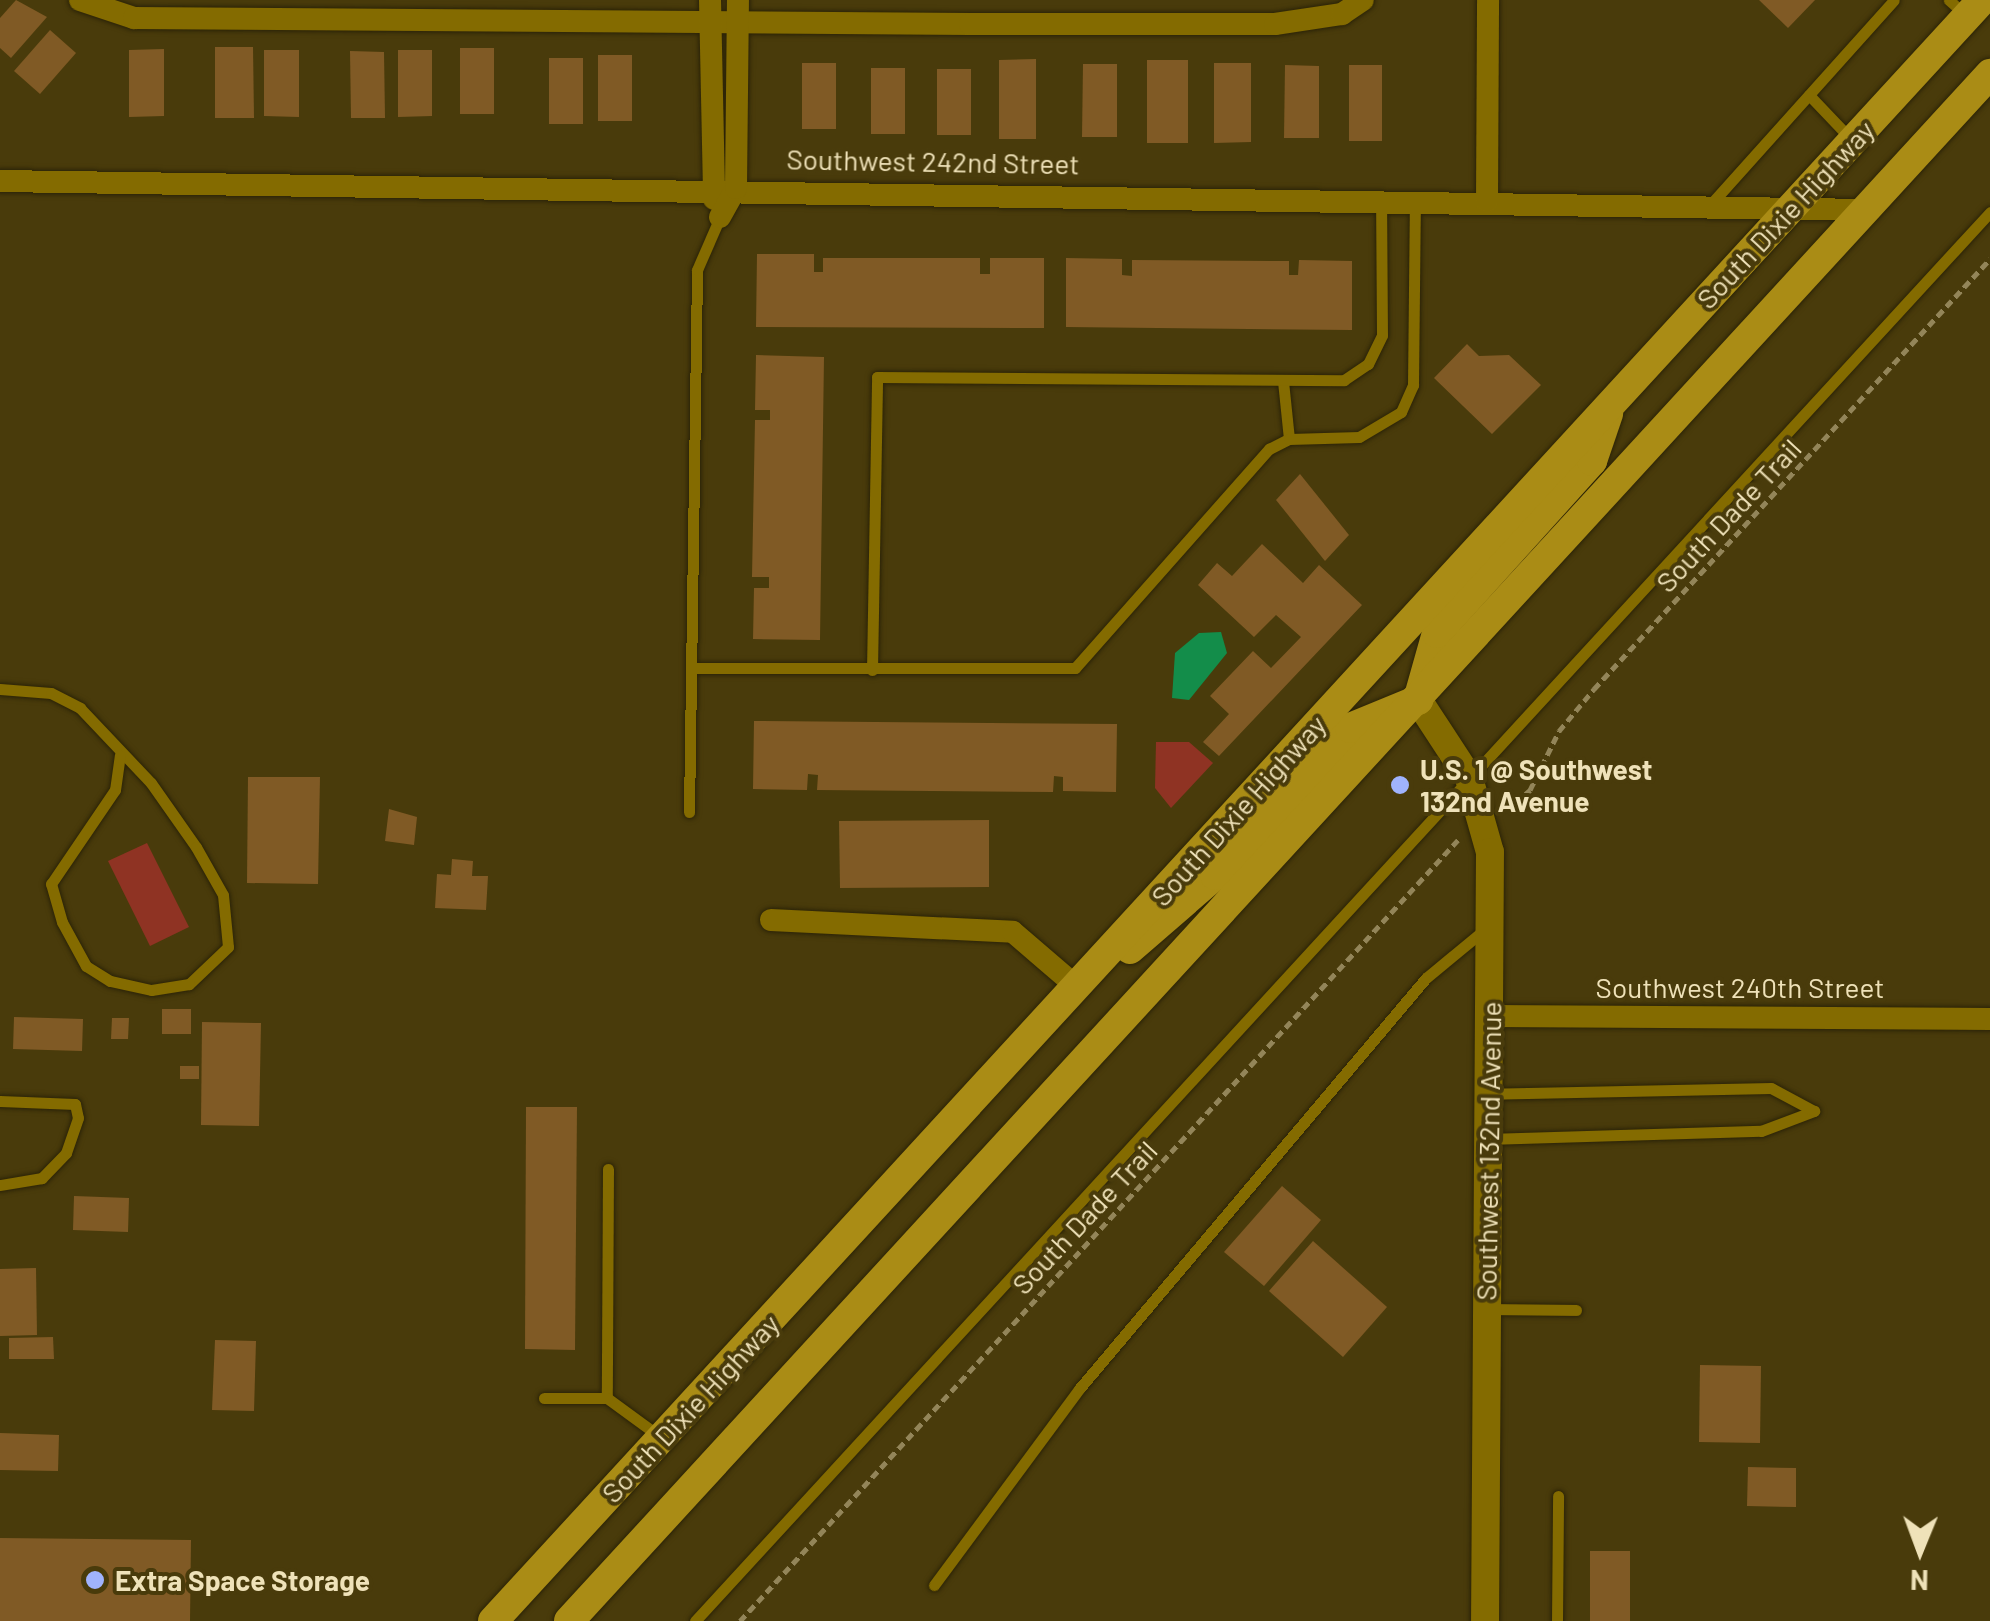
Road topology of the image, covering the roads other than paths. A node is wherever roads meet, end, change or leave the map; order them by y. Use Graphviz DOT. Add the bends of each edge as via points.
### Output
graph roads {
  1 [pos="970,0"];
  2 [pos="1488,0"];
  3 [pos="1894,0"];
  4 [pos="83,3"];
  5 [pos="1361,3"];
  6 [pos="1966,5"];
  7 [pos="483,10"];
  8 [pos="710,10"];
  9 [pos="738,10"];
  10 [pos="970,24"];
  11 [pos="1990,74"];
  12 [pos="1809,95"];
  13 [pos="1853,140"];
  14 [pos="0,181"];
  15 [pos="710,188"];
  16 [pos="736,188"];
  17 [pos="1382,200"];
  18 [pos="1415,200"];
  19 [pos="1488,201"];
  20 [pos="1709,206"];
  21 [pos="1791,208"];
  22 [pos="1864,210"];
  23 [pos="1990,212"];
  24 [pos="720,217"];
  25 [pos="1278,381"];
  26 [pos="1614,399"];
  27 [pos="1283,441"];
  28 [pos="692,668"];
  29 [pos="872,670"];
  30 [pos="0,689"];
  31 [pos="1418,700"];
  32 [pos="120,755"];
  33 [pos="1469,778"];
  34 [pos="689,812"];
  35 [pos="770,920"];
  36 [pos="1492,924"];
  37 [pos="1077,987"];
  38 [pos="1490,1016"];
  39 [pos="1990,1019"];
  40 [pos="1488,1094"];
  41 [pos="0,1102"];
  42 [pos="1487,1139"];
  43 [pos="608,1169"];
  44 [pos="0,1186"];
  45 [pos="1486,1309"];
  46 [pos="1576,1310"];
  47 [pos="544,1398"];
  48 [pos="607,1398"];
  49 [pos="662,1438"];
  50 [pos="1558,1496"];
  51 [pos="934,1586"];
  52 [pos="494,1621"];
  53 [pos="570,1621"];
  54 [pos="696,1621"];
  55 [pos="1485,1621"];
  56 [pos="1557,1621"];
  1 -- 10 [label="street"];
  2 -- 19 [label="street"];
  3 -- 12 [label="lane"];
  4 -- 7 [label="street" via="134,18"];
  5 -- 10 [label="street" via="1275,24"];
  6 -- 13 [label="highway, South Dixie Highway"];
  7 -- 8 [label="street"];
  8 -- 9 [label="street"];
  8 -- 15 [label="street"];
  9 -- 10 [label="street"];
  9 -- 16 [label="street"];
  11 -- 22 [label="highway, South Dixie Highway"];
  12 -- 13 [label="lane"];
  12 -- 20 [label="lane"];
  13 -- 21 [label="highway, South Dixie Highway"];
  14 -- 15 [label="street, Southwest 242nd Street"];
  15 -- 16 [label="street, Southwest 242nd Street"];
  15 -- 24 [label="street"];
  16 -- 17 [label="street, Southwest 242nd Street"];
  16 -- 24 [label="street"];
  17 -- 18 [label="street, Southwest 242nd Street"];
  17 -- 25 [label="lane" via="1378,349 1344,380"];
  18 -- 19 [label="street, Southwest 242nd Street"];
  18 -- 27 [label="lane" via="1409,400 1359,437"];
  19 -- 20 [label="street, Southwest 242nd Street"];
  20 -- 21 [label="street, Southwest 242nd Street"];
  21 -- 22 [label="street, Southwest 242nd Street"];
  21 -- 26 [label="highway, South Dixie Highway"];
  22 -- 31 [label="highway, South Dixie Highway"];
  23 -- 33 [label="lane"];
  24 -- 28 [label="lane" via="697,270"];
  25 -- 27 [label="lane"];
  25 -- 29 [label="lane" via="877,377"];
  26 -- 31 [label="highway" via="1592,461 1438,632"];
  26 -- 37 [label="highway, South Dixie Highway"];
  27 -- 29 [label="lane" via="1075,668"];
  28 -- 29 [label="lane"];
  28 -- 34 [label="lane"];
  30 -- 32 [label="lane" via="51,693 80,708"];
  31 -- 33 [label="street, Southwest 132nd Avenue"];
  31 -- 37 [label="highway" via="1350,728 1216,875"];
  31 -- 53 [label="highway, South Dixie Highway"];
  32 -- 32 [label="lane" via="114,790 51,884 62,922 86,966 110,981 152,990 189,984 228,947 223,896 151,783"];
  33 -- 36 [label="street, Southwest 132nd Avenue" via="1490,852"];
  33 -- 54 [label="lane"];
  35 -- 37 [label="street" via="1012,932"];
  36 -- 38 [label="street, Southwest 132nd Avenue"];
  36 -- 51 [label="lane" via="1426,978 1299,1128 1020,1464"];
  37 -- 49 [label="highway, South Dixie Highway"];
  38 -- 39 [label="street, Southwest 240th Street"];
  38 -- 40 [label="street, Southwest 132nd Avenue"];
  40 -- 42 [label="street, Southwest 132nd Avenue"];
  40 -- 42 [label="lane" via="1771,1088 1814,1112 1761,1131"];
  41 -- 44 [label="lane" via="75,1104 78,1118 66,1153 42,1178"];
  42 -- 45 [label="street, Southwest 132nd Avenue"];
  43 -- 48 [label="lane"];
  45 -- 46 [label="lane"];
  45 -- 55 [label="street, Southwest 132nd Avenue"];
  47 -- 48 [label="lane"];
  48 -- 49 [label="lane"];
  49 -- 52 [label="highway, South Dixie Highway"];
  50 -- 56 [label="lane"];
}
